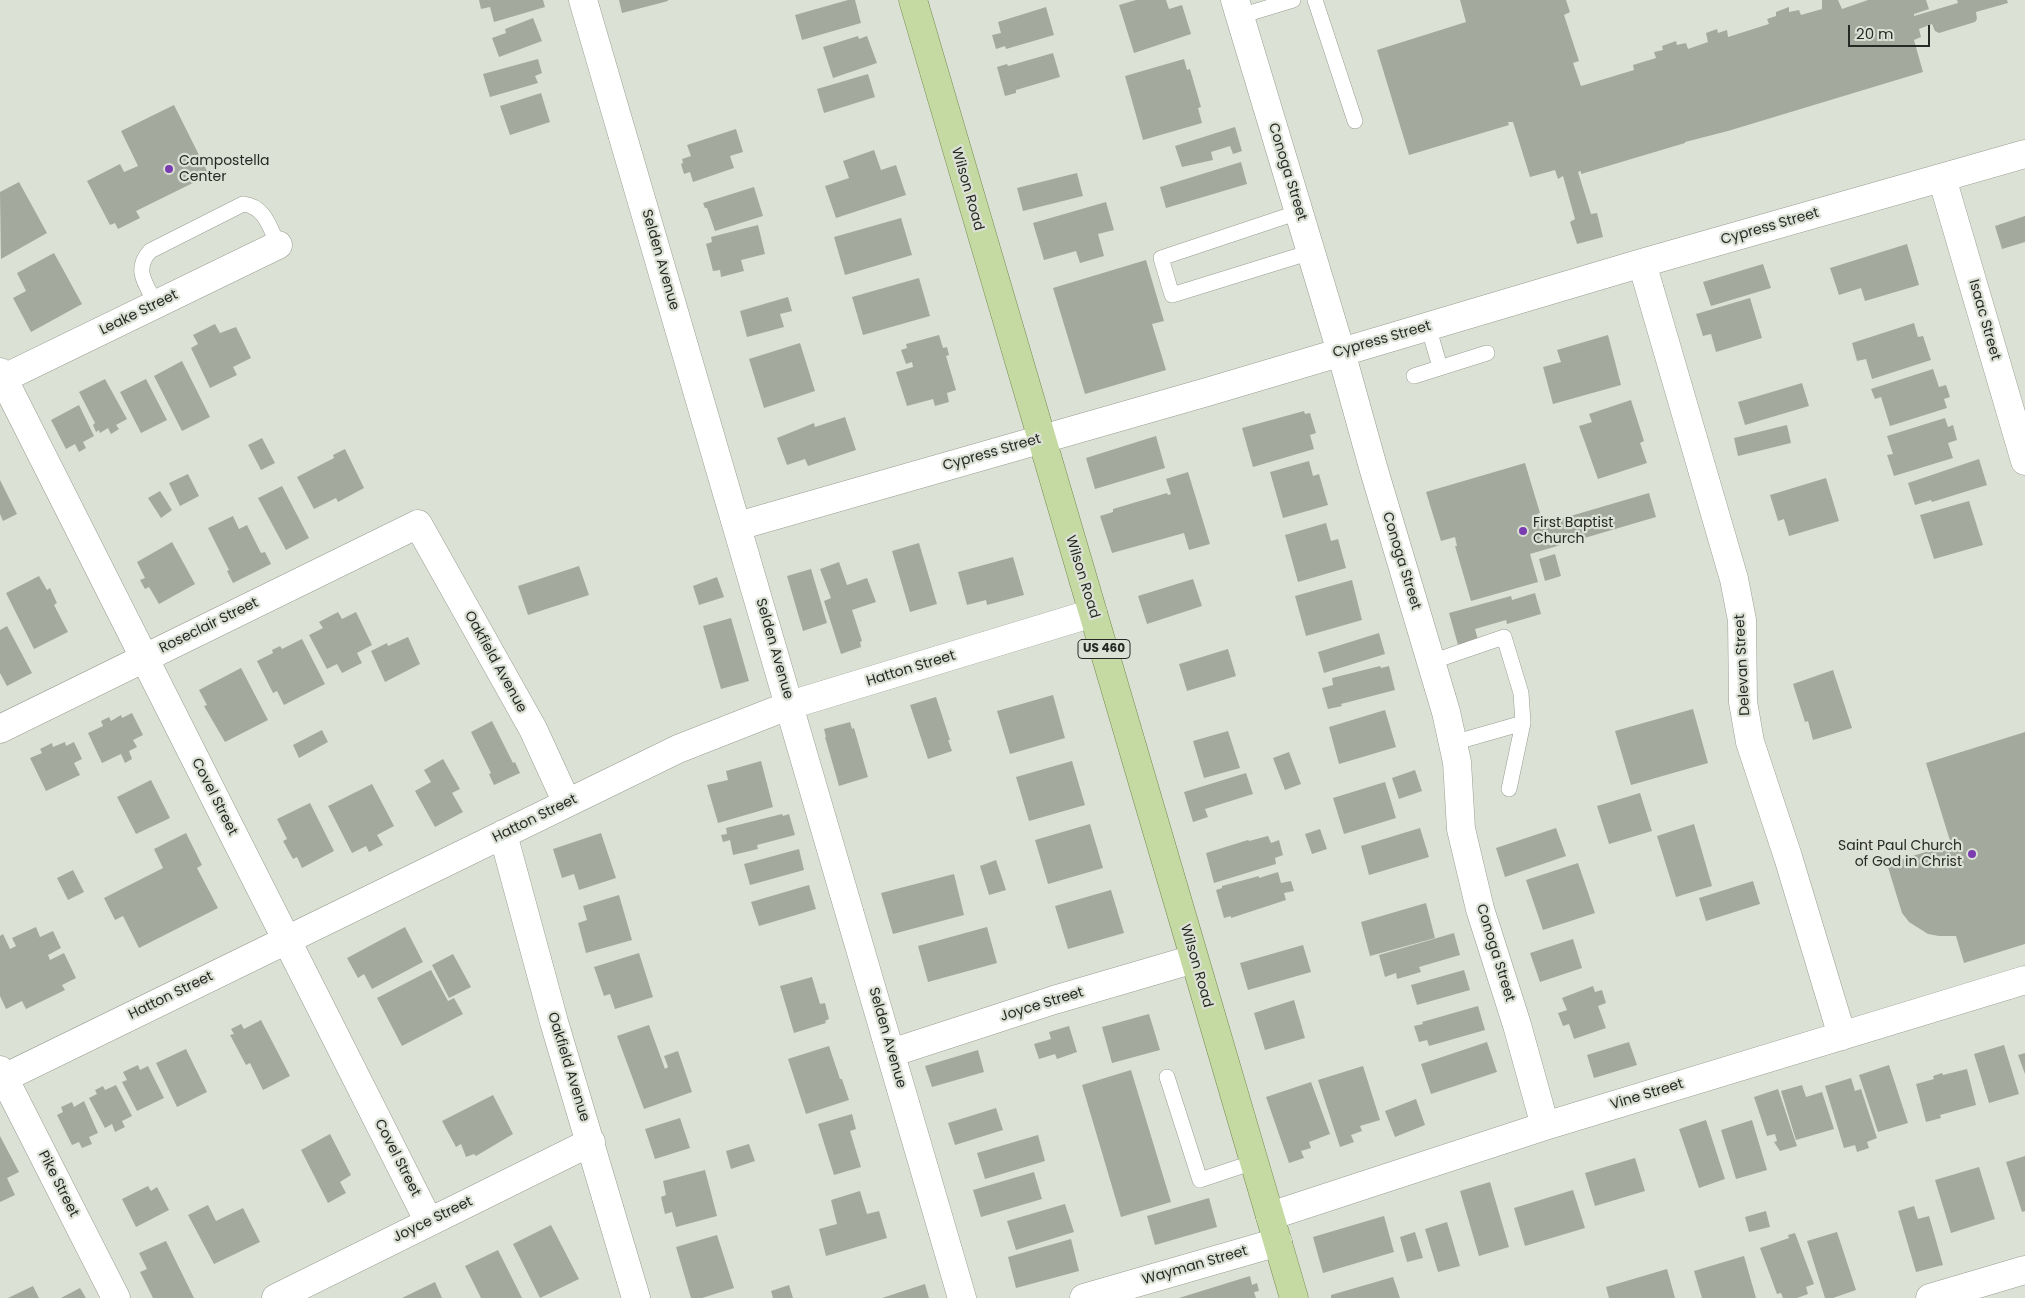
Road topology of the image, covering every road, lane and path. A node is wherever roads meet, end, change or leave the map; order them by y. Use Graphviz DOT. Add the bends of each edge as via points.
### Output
graph roads {
  1 [pos="584,0"];
  2 [pos="913,0"];
  3 [pos="1292,0"];
  4 [pos="1315,0"];
  5 [pos="1238,8"];
  6 [pos="1355,121"];
  7 [pos="2025,154"];
  8 [pos="1942,178"];
  9 [pos="1299,212"];
  10 [pos="278,245"];
  11 [pos="1311,252"];
  12 [pos="1642,263"];
  13 [pos="156,304"];
  14 [pos="1428,326"];
  15 [pos="1341,352"];
  16 [pos="1487,353"];
  17 [pos="1440,367"];
  18 [pos="1414,376"];
  19 [pos="1,377"];
  20 [pos="1040,439"];
  21 [pos="2025,462"];
  22 [pos="418,524"];
  23 [pos="738,526"];
  24 [pos="1093,614"];
  25 [pos="144,658"];
  26 [pos="1431,662"];
  27 [pos="790,705"];
  28 [pos="1523,723"];
  29 [pos="0,729"];
  30 [pos="1453,743"];
  31 [pos="1508,789"];
  32 [pos="567,803"];
  33 [pos="503,834"];
  34 [pos="287,940"];
  35 [pos="1194,959"];
  36 [pos="2025,980"];
  37 [pos="1842,1036"];
  38 [pos="892,1053"];
  39 [pos="1,1076"];
  40 [pos="1167,1077"];
  41 [pos="1545,1126"];
  42 [pos="590,1142"];
  43 [pos="1254,1162"];
  44 [pos="1270,1216"];
  45 [pos="429,1222"];
  46 [pos="1278,1242"];
  47 [pos="2025,1270"];
  48 [pos="116,1298"];
  49 [pos="276,1298"];
  50 [pos="636,1298"];
  51 [pos="962,1298"];
  52 [pos="1084,1298"];
  53 [pos="1294,1298"];
  54 [pos="1930,1298"];
  1 -- 23 [label="street, Selden Avenue"];
  2 -- 20 [label="main road, Wilson Road / US 460"];
  3 -- 5 [label="lane"];
  4 -- 6 [label="lane"];
  5 -- 9 [label="street, Conoga Street"];
  7 -- 8 [label="street, Cypress Street"];
  8 -- 12 [label="street, Cypress Street"];
  8 -- 21 [label="street, Isaac Street"];
  9 -- 11 [label="street, Conoga Street"];
  9 -- 11 [label="lane" via="1161,258 1172,295"];
  10 -- 13 [label="street, Leake Street"];
  10 -- 13 [label="lane" via="263,213 253,205 244,204 150,251 142,259 140,270"];
  11 -- 15 [label="street, Conoga Street"];
  12 -- 14 [label="street, Cypress Street"];
  12 -- 37 [label="street, Delevan Street" via="1734,579 1742,620 1743,702 1750,742"];
  13 -- 19 [label="street, Leake Street"];
  14 -- 15 [label="street, Cypress Street"];
  14 -- 17 [label="lane"];
  15 -- 20 [label="street, Cypress Street"];
  15 -- 26 [label="street, Conoga Street"];
  16 -- 17 [label="lane"];
  17 -- 18 [label="lane"];
  19 -- 25 [label="street, Covel Street"];
  20 -- 23 [label="street, Cypress Street"];
  20 -- 24 [label="main road, Wilson Road / US 460"];
  22 -- 25 [label="street, Roseclair Street"];
  22 -- 32 [label="street, Oakfield Avenue" via="533,729"];
  23 -- 27 [label="street, Selden Avenue"];
  24 -- 27 [label="street, Hatton Street"];
  24 -- 35 [label="main road, Wilson Road / US 460"];
  25 -- 29 [label="street, Roseclair Street"];
  25 -- 34 [label="street, Covel Street"];
  26 -- 28 [label="lane" via="1504,637 1521,693"];
  26 -- 30 [label="street, Conoga Street"];
  27 -- 32 [label="street, Hatton Street" via="678,749"];
  27 -- 38 [label="street, Selden Avenue"];
  28 -- 30 [label="lane"];
  28 -- 31 [label="lane"];
  30 -- 41 [label="street, Conoga Street" via="1461,829 1480,909"];
  32 -- 33 [label="street, Hatton Street"];
  33 -- 34 [label="street, Hatton Street"];
  33 -- 42 [label="street, Oakfield Avenue"];
  34 -- 39 [label="street, Hatton Street"];
  34 -- 45 [label="street, Covel Street"];
  35 -- 38 [label="street, Joyce Street"];
  35 -- 43 [label="main road, Wilson Road / US 460"];
  36 -- 37 [label="street, Vine Street"];
  37 -- 41 [label="street, Vine Street"];
  38 -- 51 [label="street, Selden Avenue"];
  39 -- 48 [label="street, Pike Street"];
  40 -- 43 [label="lane" via="1200,1180"];
  41 -- 44 [label="street, Vine Street"];
  42 -- 45 [label="street, Joyce Street"];
  42 -- 50 [label="street, Oakfield Avenue"];
  43 -- 44 [label="main road, Wilson Road / US 460"];
  44 -- 46 [label="main road, Wilson Road / US 460"];
  45 -- 49 [label="street, Joyce Street"];
  46 -- 52 [label="street, Wayman Street"];
  46 -- 53 [label="main road, Wilson Road / US 460"];
  47 -- 54 [label="street"];
}
